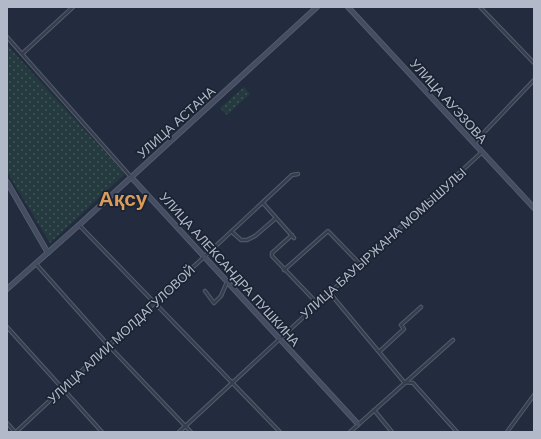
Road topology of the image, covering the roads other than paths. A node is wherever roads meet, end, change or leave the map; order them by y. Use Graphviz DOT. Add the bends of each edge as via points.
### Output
graph roads {
  1 [pos="73,7"];
  2 [pos="317,7"];
  3 [pos="348,7"];
  4 [pos="480,7"];
  5 [pos="7,37"];
  6 [pos="22,54"];
  7 [pos="534,63"];
  8 [pos="534,80"];
  9 [pos="473,143"];
  10 [pos="482,152"];
  11 [pos="298,174"];
  12 [pos="132,176"];
  13 [pos="7,182"];
  14 [pos="263,202"];
  15 [pos="534,208"];
  16 [pos="276,218"];
  17 [pos="79,225"];
  18 [pos="232,232"];
  19 [pos="292,235"];
  20 [pos="294,238"];
  21 [pos="48,253"];
  22 [pos="206,256"];
  23 [pos="36,264"];
  24 [pos="360,264"];
  25 [pos="284,270"];
  26 [pos="228,281"];
  27 [pos="7,289"];
  28 [pos="205,292"];
  29 [pos="328,292"];
  30 [pos="317,303"];
  31 [pos="155,304"];
  32 [pos="421,307"];
  33 [pos="7,327"];
  34 [pos="279,338"];
  35 [pos="453,340"];
  36 [pos="109,346"];
  37 [pos="379,352"];
  38 [pos="233,382"];
  39 [pos="404,382"];
  40 [pos="63,388"];
  41 [pos="534,395"];
  42 [pos="374,410"];
  43 [pos="7,423"];
  44 [pos="358,424"];
  45 [pos="186,426"];
  46 [pos="16,432"];
  47 [pos="102,432"];
  48 [pos="179,432"];
  49 [pos="191,432"];
  50 [pos="280,432"];
  51 [pos="350,432"];
  52 [pos="392,432"];
  53 [pos="458,432"];
  54 [pos="507,432"];
  1 -- 6 [label="street"];
  2 -- 12 [label="street, УЛИЦА АСТАНА"];
  3 -- 9 [label="street, УЛИЦА АУЭЗОВА"];
  4 -- 7 [label="street"];
  5 -- 6 [label="street, УЛИЦА АЛЕКСАНДРА ПУШКИНА"];
  6 -- 12 [label="street, УЛИЦА АЛЕКСАНДРА ПУШКИНА"];
  8 -- 9 [label="street"];
  9 -- 10 [label="street, УЛИЦА АУЭЗОВА"];
  10 -- 15 [label="street, УЛИЦА АУЭЗОВА"];
  10 -- 24 [label="street, УЛИЦА БАУЫРЖАНА МОМЫШУЛЫ"];
  11 -- 14 [label="street, УЛИЦА АЛИИ МОЛДАГУЛОВОЙ" via="292,175"];
  12 -- 17 [label="street, УЛИЦА АСТАНА"];
  12 -- 22 [label="street, УЛИЦА АЛЕКСАНДРА ПУШКИНА"];
  13 -- 21 [label="street"];
  14 -- 16 [label="street"];
  14 -- 18 [label="street, УЛИЦА АЛИИ МОЛДАГУЛОВОЙ"];
  16 -- 18 [label="street" via="247,240 241,240"];
  16 -- 19 [label="street"];
  17 -- 21 [label="street, УЛИЦА АСТАНА"];
  17 -- 31 [label="street"];
  18 -- 22 [label="street, УЛИЦА АЛИИ МОЛДАГУЛОВОЙ"];
  19 -- 20 [label="street"];
  19 -- 25 [label="street" via="272,253"];
  21 -- 23 [label="street, УЛИЦА АСТАНА"];
  22 -- 26 [label="street, УЛИЦА АЛЕКСАНДРА ПУШКИНА"];
  22 -- 31 [label="street, УЛИЦА АЛИИ МОЛДАГУЛОВОЙ"];
  23 -- 27 [label="street, УЛИЦА АСТАНА"];
  23 -- 36 [label="street"];
  24 -- 25 [label="street" via="328,231"];
  24 -- 29 [label="street, УЛИЦА БАУЫРЖАНА МОМЫШУЛЫ"];
  25 -- 30 [label="street"];
  26 -- 28 [label="street" via="221,296 214,303"];
  26 -- 34 [label="street, УЛИЦА АЛЕКСАНДРА ПУШКИНА"];
  29 -- 30 [label="street, УЛИЦА БАУЫРЖАНА МОМЫШУЛЫ"];
  29 -- 37 [label="street"];
  30 -- 34 [label="street, УЛИЦА БАУЫРЖАНА МОМЫШУЛЫ"];
  31 -- 36 [label="street, УЛИЦА АЛИИ МОЛДАГУЛОВОЙ"];
  31 -- 38 [label="street"];
  32 -- 37 [label="street" via="401,325 404,329"];
  33 -- 40 [label="street"];
  34 -- 38 [label="street, УЛИЦА БАУЫРЖАНА МОМЫШУЛЫ"];
  34 -- 44 [label="street, УЛИЦА АЛЕКСАНДРА ПУШКИНА"];
  35 -- 39 [label="street"];
  36 -- 40 [label="street, УЛИЦА АЛИИ МОЛДАГУЛОВОЙ"];
  36 -- 45 [label="street"];
  37 -- 39 [label="street"];
  38 -- 45 [label="street, УЛИЦА БАУЫРЖАНА МОМЫШУЛЫ"];
  38 -- 50 [label="street"];
  39 -- 42 [label="street"];
  39 -- 53 [label="street" via="413,383"];
  40 -- 46 [label="street, УЛИЦА АЛИИ МОЛДАГУЛОВОЙ"];
  40 -- 47 [label="street"];
  41 -- 54 [label="street"];
  42 -- 44 [label="street"];
  42 -- 52 [label="street"];
  43 -- 46 [label="street"];
  44 -- 51 [label="street"];
  45 -- 48 [label="street, УЛИЦА БАУЫРЖАНА МОМЫШУЛЫ"];
  45 -- 49 [label="street"];
}
